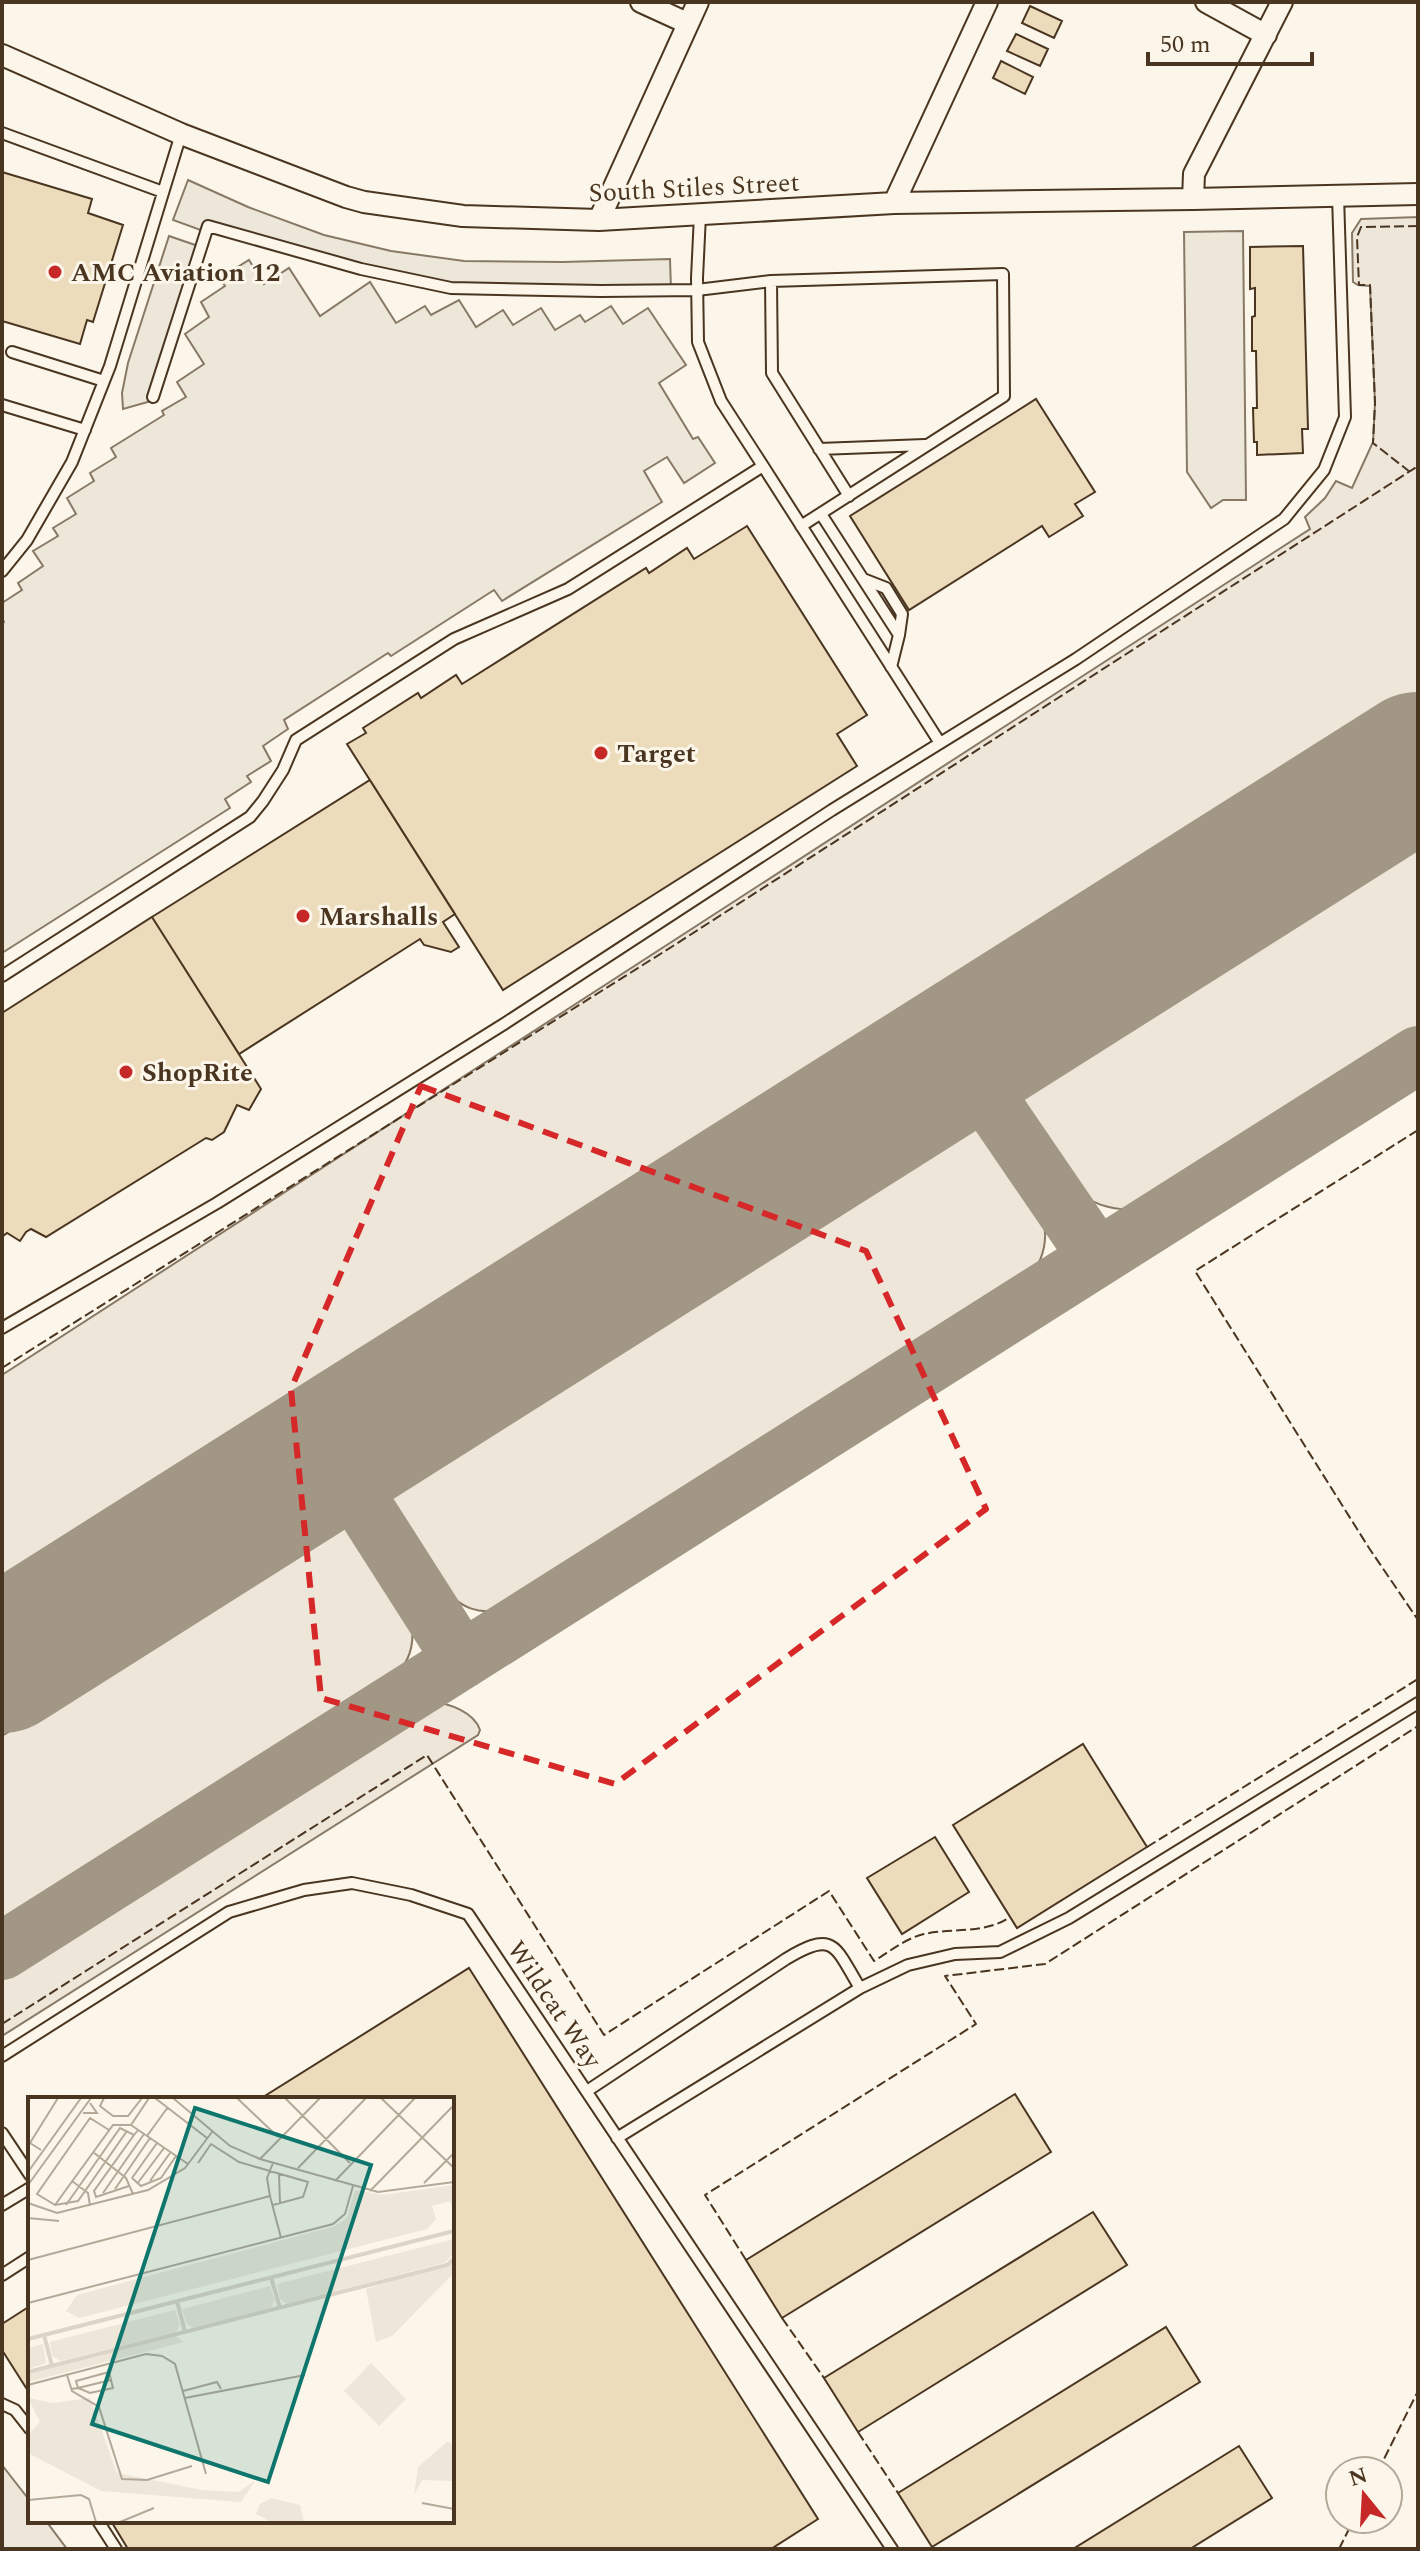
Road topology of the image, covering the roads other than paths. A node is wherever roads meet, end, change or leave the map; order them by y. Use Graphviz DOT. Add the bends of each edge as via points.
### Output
graph roads {
  1 [pos="641,2"];
  2 [pos="698,2"];
  3 [pos="987,2"];
  4 [pos="1206,2"];
  5 [pos="1282,2"];
  6 [pos="687,23"];
  7 [pos="1266,35"];
  8 [pos="2,55"];
  9 [pos="2,133"];
  10 [pos="181,134"];
  11 [pos="163,192"];
  12 [pos="1418,194"];
  13 [pos="1338,196"];
  14 [pos="1193,199"];
  15 [pos="894,203"];
  16 [pos="700,215"];
  17 [pos="599,220"];
  18 [pos="771,281"];
  19 [pos="697,290"];
  20 [pos="12,352"];
  21 [pos="104,381"];
  22 [pos="153,397"];
  23 [pos="2,405"];
  24 [pos="85,430"];
  25 [pos="927,445"];
  26 [pos="819,449"];
  27 [pos="763,466"];
  28 [pos="849,496"];
  29 [pos="821,514"];
  30 [pos="801,526"];
  31 [pos="2,571"];
  32 [pos="891,667"];
  33 [pos="940,743"];
  34 [pos="2,976"];
  35 [pos="2,1328"];
  36 [pos="1418,1703"];
  37 [pos="860,1988"];
  38 [pos="2,2056"];
  39 [pos="587,2091"];
  40 [pos="2,2133"];
  41 [pos="617,2138"];
  42 [pos="28,2172"];
  43 [pos="28,2189"];
  44 [pos="2,2205"];
  45 [pos="28,2258"];
  46 [pos="2,2275"];
  47 [pos="2,2404"];
  48 [pos="28,2426"];
  49 [pos="99,2523"];
  50 [pos="116,2549"];
  51 [pos="892,2549"];
  1 -- 6 [label="street"];
  2 -- 6 [label="street"];
  3 -- 15 [label="street"];
  4 -- 7 [label="street"];
  5 -- 7 [label="street"];
  6 -- 17 [label="street"];
  7 -- 14 [label="street" via="1194,174"];
  8 -- 10 [label="street, South Stiles Street"];
  9 -- 11 [label="lane"];
  10 -- 11 [label="lane"];
  10 -- 17 [label="street, South Stiles Street" via="364,202 463,216"];
  11 -- 21 [label="lane"];
  12 -- 13 [label="street, South Stiles Street"];
  13 -- 14 [label="street, South Stiles Street"];
  13 -- 33 [label="lane" via="1345,417 1324,470 1284,519"];
  14 -- 15 [label="street, South Stiles Street"];
  15 -- 16 [label="street, South Stiles Street"];
  16 -- 17 [label="street, South Stiles Street"];
  16 -- 19 [label="lane"];
  18 -- 19 [label="lane"];
  18 -- 25 [label="lane" via="1003,274 1004,396"];
  18 -- 26 [label="lane" via="772,373"];
  19 -- 22 [label="lane" via="451,288 208,226"];
  19 -- 27 [label="lane" via="698,342 721,401"];
  20 -- 21 [label="lane"];
  21 -- 24 [label="lane"];
  23 -- 24 [label="lane"];
  24 -- 31 [label="lane" via="27,540"];
  25 -- 26 [label="lane"];
  25 -- 28 [label="lane"];
  26 -- 28 [label="lane"];
  27 -- 30 [label="lane"];
  27 -- 34 [label="lane" via="568,589 454,639 296,740 283,770 250,817"];
  28 -- 29 [label="lane"];
  29 -- 30 [label="lane"];
  29 -- 32 [label="lane" via="899,635"];
  30 -- 32 [label="lane"];
  32 -- 33 [label="lane"];
  33 -- 35 [label="lane" via="217,1203"];
  36 -- 37 [label="lane" via="1069,1918 1000,1952 955,1954 908,1965"];
  37 -- 39 [label="lane" via="837,1949 816,1944"];
  37 -- 41 [label="lane"];
  38 -- 39 [label="lane, Wildcat Way" via="229,1912 304,1890 352,1883 468,1914"];
  39 -- 41 [label="lane, Wildcat Way"];
  40 -- 42 [label="lane"];
  41 -- 51 [label="lane, Wildcat Way"];
  43 -- 44 [label="lane"];
  45 -- 46 [label="lane"];
  47 -- 48 [label="lane"];
  49 -- 50 [label="lane"];
}
